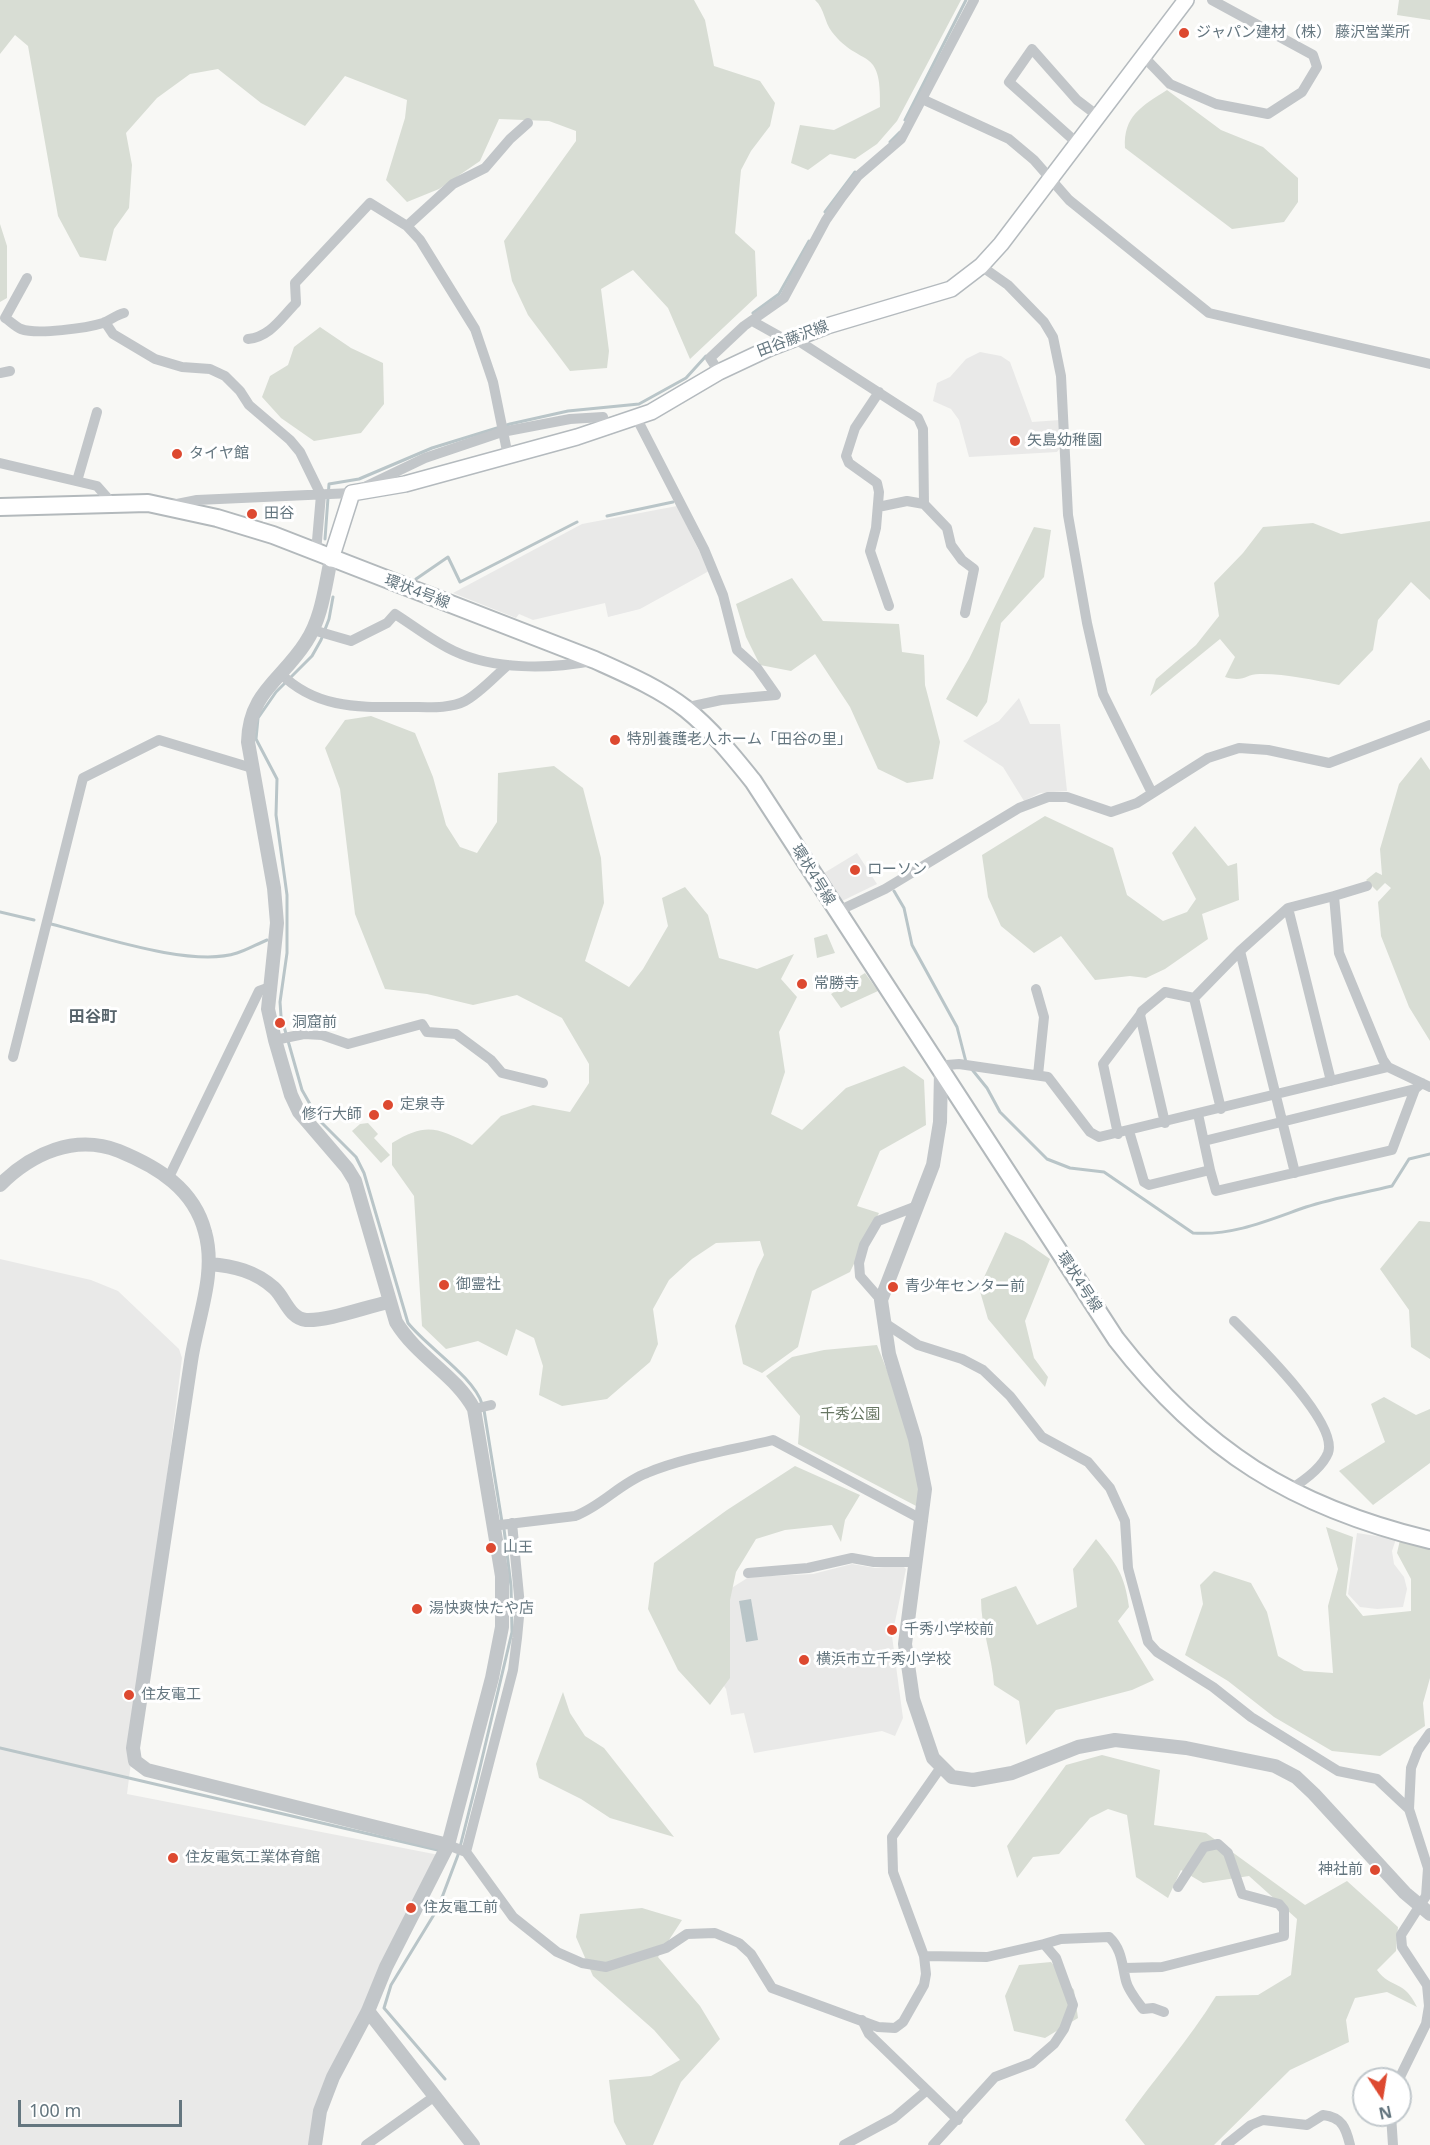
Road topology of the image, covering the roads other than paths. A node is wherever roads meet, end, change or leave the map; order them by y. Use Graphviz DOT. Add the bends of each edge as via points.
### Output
graph roads {
  1 [pos="974,0"];
  2 [pos="1186,0"];
  3 [pos="1212,0"];
  4 [pos="1143,56"];
  5 [pos="922,99"];
  6 [pos="1098,116"];
  7 [pos="528,123"];
  8 [pos="1077,143"];
  9 [pos="1049,180"];
  10 [pos="407,226"];
  11 [pos="981,267"];
  12 [pos="27,278"];
  13 [pos="124,313"];
  14 [pos="105,322"];
  15 [pos="754,322"];
  16 [pos="248,339"];
  17 [pos="791,340"];
  18 [pos="1430,364"];
  19 [pos="719,372"];
  20 [pos="879,393"];
  21 [pos="97,412"];
  22 [pos="636,417"];
  23 [pos="606,427"];
  24 [pos="502,428"];
  25 [pos="508,456"];
  26 [pos="0,463"];
  27 [pos="77,481"];
  28 [pos="352,493"];
  29 [pos="326,495"];
  30 [pos="112,503"];
  31 [pos="924,504"];
  32 [pos="167,506"];
  33 [pos="0,507"];
  34 [pos="878,507"];
  35 [pos="323,556"];
  36 [pos="889,606"];
  37 [pos="965,613"];
  38 [pos="321,632"];
  39 [pos="595,660"];
  40 [pos="508,665"];
  41 [pos="286,679"];
  42 [pos="684,708"];
  43 [pos="1430,725"];
  44 [pos="252,768"];
  45 [pos="1152,793"];
  46 [pos="1367,886"];
  47 [pos="1334,896"];
  48 [pos="1288,908"];
  49 [pos="836,912"];
  50 [pos="1240,951"];
  51 [pos="270,987"];
  52 [pos="1036,989"];
  53 [pos="1194,998"];
  54 [pos="1140,1015"];
  55 [pos="283,1038"];
  56 [pos="14,1057"];
  57 [pos="1388,1067"];
  58 [pos="941,1072"];
  59 [pos="1038,1075"];
  60 [pos="1331,1081"];
  61 [pos="543,1083"];
  62 [pos="1422,1087"];
  63 [pos="1276,1095"];
  64 [pos="1221,1108"];
  65 [pos="1198,1114"];
  66 [pos="1165,1122"];
  67 [pos="1282,1122"];
  68 [pos="1123,1132"];
  69 [pos="1204,1141"];
  70 [pos="1210,1170"];
  71 [pos="1295,1173"];
  72 [pos="169,1178"];
  73 [pos="0,1185"];
  74 [pos="917,1206"];
  75 [pos="209,1264"];
  76 [pos="881,1300"];
  77 [pos="389,1302"];
  78 [pos="1234,1321"];
  79 [pos="883,1322"];
  80 [pos="491,1405"];
  81 [pos="477,1408"];
  82 [pos="1289,1490"];
  83 [pos="923,1520"];
  84 [pos="512,1523"];
  85 [pos="492,1526"];
  86 [pos="1430,1540"];
  87 [pos="917,1562"];
  88 [pos="748,1573"];
  89 [pos="1430,1733"];
  90 [pos="941,1767"];
  91 [pos="1409,1809"];
  92 [pos="455,1849"];
  93 [pos="1429,1868"];
  94 [pos="1178,1887"];
  95 [pos="1425,1911"];
  96 [pos="1044,1944"];
  97 [pos="924,1956"];
  98 [pos="1125,1968"];
  99 [pos="368,2011"];
  100 [pos="1164,2012"];
  101 [pos="862,2020"];
  102 [pos="1405,2067"];
  103 [pos="926,2091"];
  104 [pos="435,2096"];
  105 [pos="958,2120"];
  106 [pos="1392,2127"];
  107 [pos="315,2145"];
  108 [pos="366,2145"];
  109 [pos="473,2145"];
  110 [pos="844,2145"];
  111 [pos="933,2145"];
  112 [pos="1226,2145"];
  113 [pos="1350,2145"];
  114 [pos="1393,2145"];
  1 -- 5 [label="street"];
  2 -- 4 [label="main road, 田谷藤沢線"];
  3 -- 4 [label="street" via="1313,56 1317,67 1302,92 1268,114 1216,104 1170,84"];
  4 -- 6 [label="main road, 田谷藤沢線"];
  5 -- 9 [label="street" via="1009,139 1034,160"];
  5 -- 15 [label="street" via="902,139 858,176 826,220 784,298"];
  6 -- 8 [label="main road, 田谷藤沢線"];
  6 -- 8 [label="street" via="1077,100 1032,49 1009,82"];
  7 -- 10 [label="street" via="486,168 453,184"];
  8 -- 9 [label="main road, 田谷藤沢線"];
  9 -- 11 [label="main road, 田谷藤沢線"];
  9 -- 18 [label="street" via="1209,312"];
  10 -- 16 [label="street" via="370,202 295,283 296,303 281,321 262,335"];
  10 -- 24 [label="street" via="420,240 475,329 486,355"];
  11 -- 17 [label="main road, 田谷藤沢線" via="939,295 868,313"];
  11 -- 45 [label="street" via="1008,285 1044,322 1053,338 1061,376 1068,515 1087,623 1103,694"];
  12 -- 14 [label="street" via="5,318 20,329 54,330"];
  13 -- 14 [label="street"];
  14 -- 29 [label="street" via="113,334 155,359 182,367 210,369 225,376 249,405 290,440"];
  15 -- 17 [label="street"];
  15 -- 19 [label="street" via="744,326 710,358"];
  17 -- 19 [label="main road, 田谷藤沢線"];
  17 -- 20 [label="street"];
  19 -- 22 [label="main road, 田谷藤沢線" via="670,403"];
  20 -- 31 [label="street" via="918,418 923,429"];
  20 -- 34 [label="street" via="855,428 846,456 849,463 877,483"];
  21 -- 27 [label="street"];
  22 -- 23 [label="main road, 田谷藤沢線"];
  22 -- 42 [label="street" via="704,549 723,595 737,650 757,668 776,694"];
  23 -- 24 [label="street" via="603,417"];
  23 -- 25 [label="main road, 田谷藤沢線"];
  24 -- 25 [label="street"];
  24 -- 28 [label="street" via="425,458"];
  25 -- 28 [label="main road, 田谷藤沢線" via="405,484"];
  26 -- 27 [label="street"];
  27 -- 30 [label="street" via="97,486"];
  28 -- 29 [label="street"];
  28 -- 35 [label="main road"];
  29 -- 32 [label="street" via="196,500"];
  29 -- 35 [label="street"];
  30 -- 32 [label="main road, 環状4号線"];
  30 -- 33 [label="main road, 環状4号線"];
  31 -- 34 [label="street" via="907,501"];
  31 -- 37 [label="street" via="947,528 951,545 962,560 974,569"];
  32 -- 35 [label="main road, 環状4号線" via="273,535"];
  34 -- 36 [label="street" via="870,551"];
  35 -- 38 [label="street"];
  35 -- 39 [label="main road, 環状4号線"];
  38 -- 40 [label="street" via="351,641 387,623 395,614 454,651"];
  38 -- 41 [label="street" via="306,643"];
  39 -- 40 [label="street"];
  39 -- 42 [label="main road, 環状4号線"];
  40 -- 41 [label="street" via="466,701 436,707 351,707 336,704"];
  41 -- 44 [label="street" via="253,709 248,734"];
  42 -- 49 [label="main road, 環状4号線" via="716,736 753,781"];
  43 -- 45 [label="street" via="1329,763 1239,748 1208,758"];
  44 -- 51 [label="street" via="278,923"];
  44 -- 56 [label="street" via="159,740 83,778"];
  45 -- 49 [label="street" via="1111,812 1067,797 1048,797 1019,808 885,888"];
  46 -- 47 [label="street"];
  47 -- 48 [label="street"];
  47 -- 57 [label="street" via="1339,953"];
  48 -- 50 [label="street"];
  48 -- 60 [label="street"];
  49 -- 58 [label="main road, 環状4号線"];
  50 -- 53 [label="street"];
  50 -- 63 [label="street"];
  51 -- 55 [label="street" via="268,1009"];
  51 -- 72 [label="street" via="260,991"];
  52 -- 59 [label="street" via="1044,1017"];
  53 -- 54 [label="street" via="1165,992"];
  53 -- 64 [label="street"];
  54 -- 66 [label="street"];
  54 -- 68 [label="street" via="1103,1064"];
  55 -- 61 [label="street" via="322,1035 348,1044 422,1024 427,1032 456,1034 502,1073"];
  55 -- 77 [label="street" via="291,1095 298,1112 355,1181"];
  57 -- 60 [label="street"];
  57 -- 62 [label="street"];
  58 -- 59 [label="street" via="947,1065 963,1064"];
  58 -- 74 [label="street" via="936,1149"];
  58 -- 82 [label="main road, 環状4号線" via="1136,1365 1202,1432 1238,1460"];
  59 -- 68 [label="street" via="1051,1079 1090,1132 1099,1137"];
  60 -- 63 [label="street"];
  62 -- 67 [label="street"];
  62 -- 71 [label="street" via="1392,1150"];
  63 -- 64 [label="street"];
  63 -- 67 [label="street"];
  64 -- 65 [label="street"];
  65 -- 66 [label="street"];
  65 -- 69 [label="street"];
  66 -- 68 [label="street"];
  67 -- 69 [label="street"];
  67 -- 71 [label="street"];
  68 -- 70 [label="street" via="1143,1182 1149,1185"];
  69 -- 70 [label="street"];
  70 -- 71 [label="street" via="1216,1191"];
  72 -- 73 [label="street" via="111,1148 77,1145 44,1153"];
  72 -- 75 [label="street" via="197,1211 207,1237"];
  74 -- 76 [label="street"];
  74 -- 76 [label="street" via="878,1221 864,1245 860,1276"];
  75 -- 77 [label="street" via="234,1266 260,1279 275,1289 292,1313 305,1320"];
  75 -- 92 [label="street" via="143,1678 133,1748 135,1761 147,1770"];
  76 -- 79 [label="street"];
  77 -- 81 [label="street" via="408,1342"];
  78 -- 82 [label="street" via="1312,1409 1327,1433 1328,1453 1320,1465"];
  79 -- 83 [label="street" via="922,1465 926,1489"];
  79 -- 91 [label="street" via="918,1345 983,1370 1011,1396 1042,1437 1088,1462 1110,1488 1125,1521 1128,1568 1148,1642 1157,1652 1338,1771 1377,1779"];
  80 -- 81 [label="street"];
  81 -- 85 [label="street"];
  82 -- 86 [label="main road, 環状4号線" via="1376,1527"];
  83 -- 84 [label="street" via="773,1440 648,1472 575,1516"];
  83 -- 87 [label="street"];
  84 -- 85 [label="street"];
  84 -- 92 [label="street" via="520,1606 513,1670"];
  85 -- 92 [label="street" via="502,1576 502,1627"];
  87 -- 88 [label="street" via="852,1558 808,1568"];
  87 -- 90 [label="street" via="907,1625 907,1667 926,1742"];
  89 -- 91 [label="street" via="1411,1768"];
  90 -- 95 [label="street" via="952,1777 962,1779 993,1777 1023,1770 1078,1747 1115,1740 1217,1753 1275,1766 1296,1777 1314,1794"];
  90 -- 97 [label="street" via="892,1837 890,1851 893,1872"];
  91 -- 93 [label="street"];
  92 -- 99 [label="street" via="438,1867 386,1967"];
  92 -- 101 [label="street" via="513,1917 557,1952 582,1963 606,1967 666,1948 687,1934 715,1933 739,1943 751,1954 772,1988"];
  93 -- 95 [label="street"];
  94 -- 98 [label="street" via="1204,1847 1218,1844 1228,1854 1242,1894 1284,1910 1284,1936 1162,1967"];
  95 -- 102 [label="street" via="1407,1923 1401,1935 1402,1947 1427,1985 1429,2007 1426,2024"];
  96 -- 97 [label="street" via="987,1957"];
  96 -- 98 [label="street" via="1061,1939 1109,1937"];
  96 -- 105 [label="street" via="1056,1958 1073,2005 1069,2019 1054,2044 1032,2063 995,2078"];
  97 -- 101 [label="street" via="924,1985 903,2022 889,2029"];
  98 -- 100 [label="street" via="1126,1982 1143,2009"];
  99 -- 104 [label="street"];
  99 -- 107 [label="street" via="333,2077 320,2111"];
  101 -- 103 [label="street" via="869,2034"];
  103 -- 105 [label="street"];
  103 -- 110 [label="street" via="894,2118"];
  104 -- 108 [label="street"];
  104 -- 109 [label="street"];
  105 -- 111 [label="street"];
  106 -- 114 [label="street"];
  112 -- 113 [label="street" via="1263,2120 1307,2125 1323,2115 1340,2121"];
}
